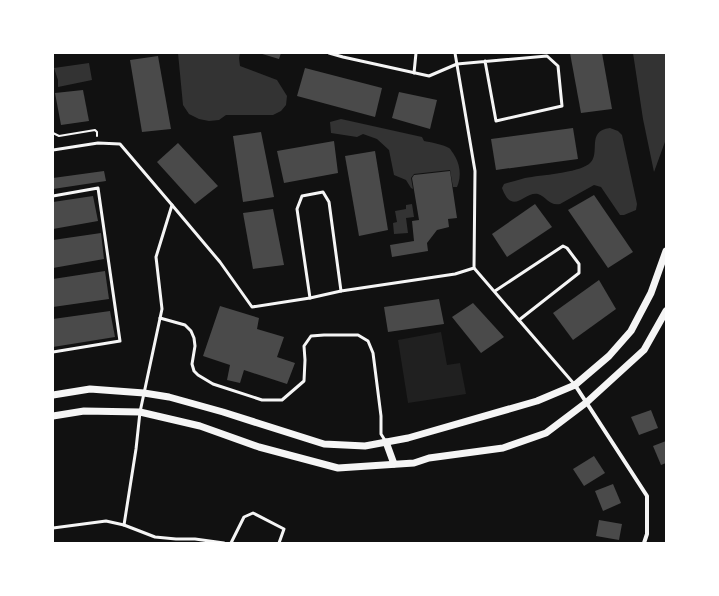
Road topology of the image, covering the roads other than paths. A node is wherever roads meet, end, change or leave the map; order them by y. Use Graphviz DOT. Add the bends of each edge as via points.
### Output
graph roads {
  1 [pos="329,53"];
  2 [pos="416,53"];
  3 [pos="456,53"];
  4 [pos="485,61"];
  5 [pos="457,64"];
  6 [pos="414,73"];
  7 [pos="53,150"];
  8 [pos="53,196"];
  9 [pos="172,205"];
  10 [pos="666,251"];
  11 [pos="474,268"];
  12 [pos="341,291"];
  13 [pos="495,291"];
  14 [pos="310,298"];
  15 [pos="666,311"];
  16 [pos="160,318"];
  17 [pos="519,320"];
  18 [pos="53,352"];
  19 [pos="575,385"];
  20 [pos="144,393"];
  21 [pos="53,395"];
  22 [pos="587,402"];
  23 [pos="140,412"];
  24 [pos="53,416"];
  25 [pos="386,442"];
  26 [pos="394,464"];
  27 [pos="124,525"];
  28 [pos="53,528"];
  29 [pos="224,543"];
  30 [pos="231,543"];
  31 [pos="279,543"];
  32 [pos="644,543"];
  1 -- 6 [label="lane"];
  2 -- 6 [label="lane"];
  3 -- 5 [label="lane"];
  4 -- 4 [label="lane" via="547,56 558,66 562,106 496,121"];
  4 -- 5 [label="lane"];
  5 -- 6 [label="lane" via="429,76"];
  5 -- 11 [label="lane" via="475,171"];
  7 -- 9 [label="lane" via="98,143 120,144"];
  8 -- 18 [label="lane" via="98,188 120,340"];
  9 -- 14 [label="lane" via="220,262 252,307"];
  9 -- 16 [label="lane" via="156,257 162,309"];
  10 -- 19 [label="street" via="651,294 631,331 609,356"];
  11 -- 12 [label="lane" via="455,274"];
  11 -- 13 [label="lane"];
  12 -- 14 [label="lane"];
  12 -- 14 [label="lane" via="329,202 323,192 302,196 297,209"];
  13 -- 17 [label="lane"];
  13 -- 17 [label="lane" via="563,246 567,248 579,264 579,273"];
  15 -- 22 [label="street" via="644,350"];
  16 -- 20 [label="lane"];
  16 -- 25 [label="lane" via="185,326 191,331 195,346 192,364 198,375 213,384 262,400 282,400 304,381 304,346 311,336 358,335 368,341 373,353 381,434"];
  17 -- 19 [label="lane"];
  19 -- 22 [label="street"];
  19 -- 25 [label="street" via="537,400 408,438"];
  20 -- 21 [label="street" via="90,389"];
  20 -- 23 [label="lane"];
  20 -- 25 [label="street" via="169,396 324,444 365,446"];
  22 -- 26 [label="street" via="546,433 503,448"];
  22 -- 32 [label="street" via="647,496 647,534"];
  23 -- 24 [label="street" via="84,411"];
  23 -- 26 [label="street" via="200,426 259,447 338,468"];
  23 -- 27 [label="lane"];
  25 -- 26 [label="street"];
  27 -- 28 [label="lane" via="106,521"];
  27 -- 29 [label="lane" via="155,537"];
  30 -- 31 [label="lane" via="244,517 252,513 284,529"];
}
